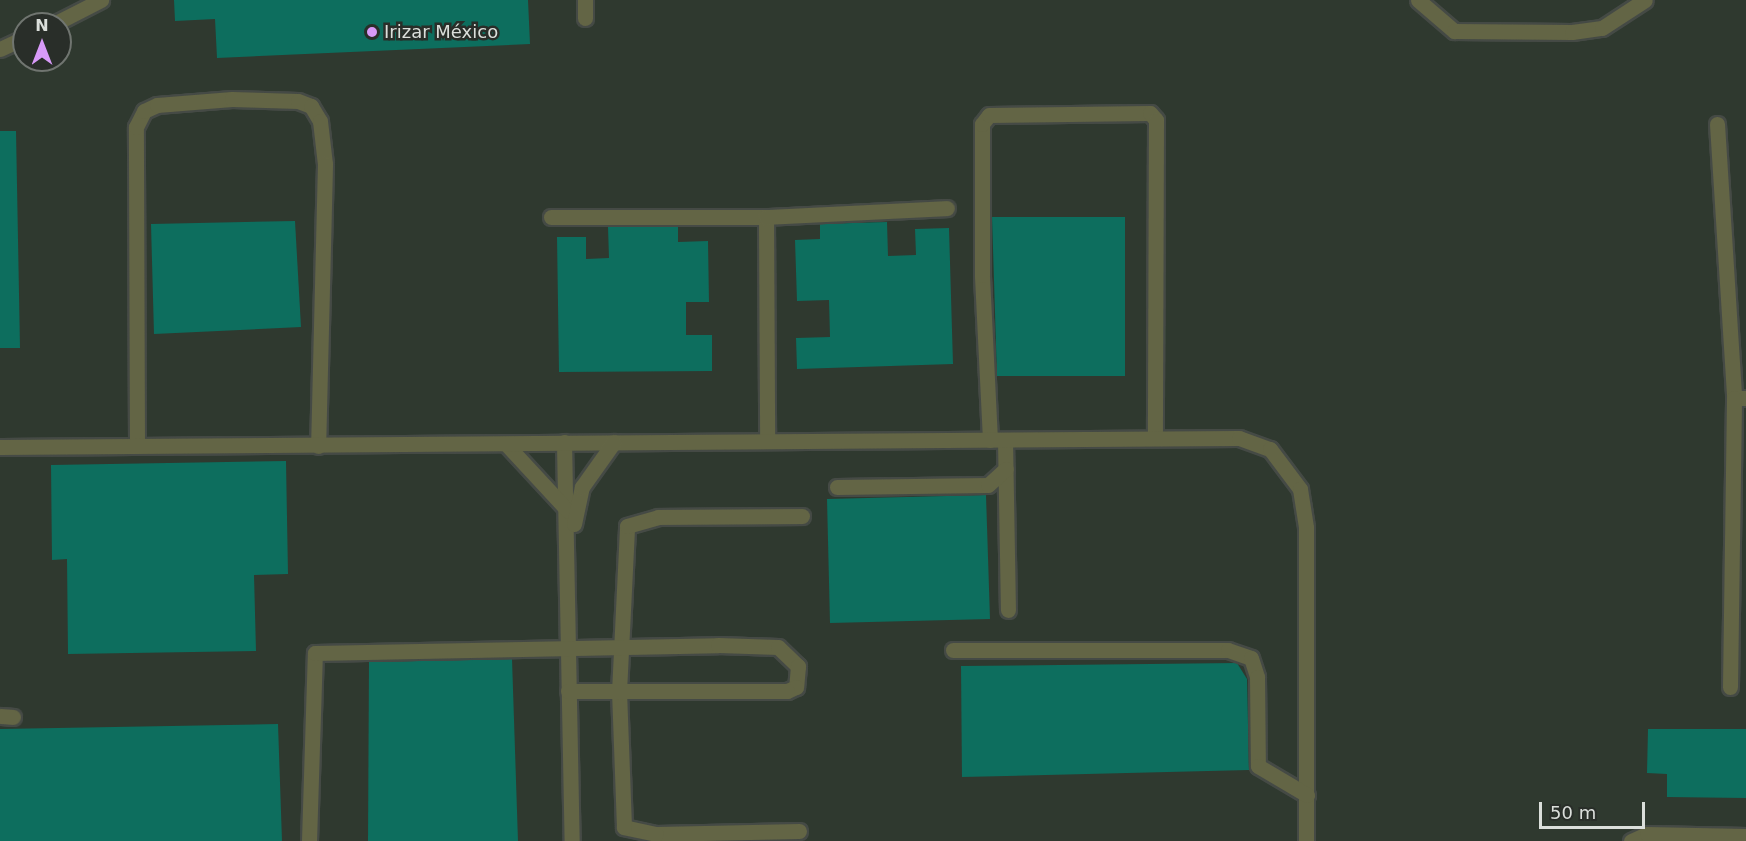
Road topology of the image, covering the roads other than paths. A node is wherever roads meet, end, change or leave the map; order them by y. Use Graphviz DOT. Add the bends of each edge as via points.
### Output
graph roads {
  1 [pos="101,0"];
  2 [pos="585,0"];
  3 [pos="1419,0"];
  4 [pos="1646,0"];
  5 [pos="72,15"];
  6 [pos="585,18"];
  7 [pos="1717,124"];
  8 [pos="947,208"];
  9 [pos="551,217"];
  10 [pos="766,217"];
  11 [pos="1740,398"];
  12 [pos="1155,437"];
  13 [pos="998,440"];
  14 [pos="766,441"];
  15 [pos="564,442"];
  16 [pos="614,442"];
  17 [pos="506,444"];
  18 [pos="137,445"];
  19 [pos="318,446"];
  20 [pos="0,447"];
  21 [pos="1006,469"];
  22 [pos="837,487"];
  23 [pos="568,511"];
  24 [pos="802,516"];
  25 [pos="569,544"];
  26 [pos="1008,610"];
  27 [pos="570,645"];
  28 [pos="621,646"];
  29 [pos="952,650"];
  30 [pos="1730,687"];
  31 [pos="568,691"];
  32 [pos="619,692"];
  33 [pos="1307,795"];
  34 [pos="799,831"];
  35 [pos="623,834"];
  36 [pos="1746,836"];
  37 [pos="309,841"];
  38 [pos="572,841"];
  39 [pos="1306,841"];
  40 [pos="1631,841"];
  1 -- 5 [label="street"];
  2 -- 6 [label="street"];
  3 -- 4 [label="street" via="1454,31 1572,32 1602,28"];
  7 -- 11 [label="street"];
  8 -- 10 [label="street"];
  9 -- 10 [label="street"];
  10 -- 14 [label="street"];
  11 -- 30 [label="street"];
  12 -- 13 [label="street"];
  12 -- 13 [label="street" via="1156,120 1150,114 989,115 982,124 982,275"];
  12 -- 33 [label="street" via="1239,438 1270,449 1300,489 1306,528"];
  13 -- 14 [label="street"];
  13 -- 21 [label="street"];
  14 -- 16 [label="street"];
  15 -- 16 [label="street"];
  15 -- 17 [label="street"];
  15 -- 23 [label="street"];
  16 -- 25 [label="street" via="582,487"];
  17 -- 19 [label="street"];
  17 -- 23 [label="street"];
  18 -- 19 [label="street"];
  18 -- 19 [label="street" via="136,127 144,111 157,105 232,99 298,101 311,106 320,121 325,164"];
  18 -- 20 [label="street"];
  21 -- 22 [label="street" via="988,485"];
  21 -- 26 [label="street"];
  23 -- 25 [label="street"];
  24 -- 28 [label="street" via="658,517 627,526"];
  25 -- 27 [label="street"];
  27 -- 28 [label="street"];
  27 -- 31 [label="street"];
  27 -- 37 [label="street" via="315,653"];
  28 -- 32 [label="street"];
  28 -- 32 [label="street" via="778,647 795,658 799,676 796,687 787,691"];
  29 -- 33 [label="street" via="1228,650 1251,658 1257,676 1258,766"];
  31 -- 32 [label="street"];
  31 -- 38 [label="street"];
  32 -- 35 [label="street"];
  33 -- 39 [label="street"];
  34 -- 35 [label="street"];
  36 -- 40 [label="street" via="1647,834"];
}
